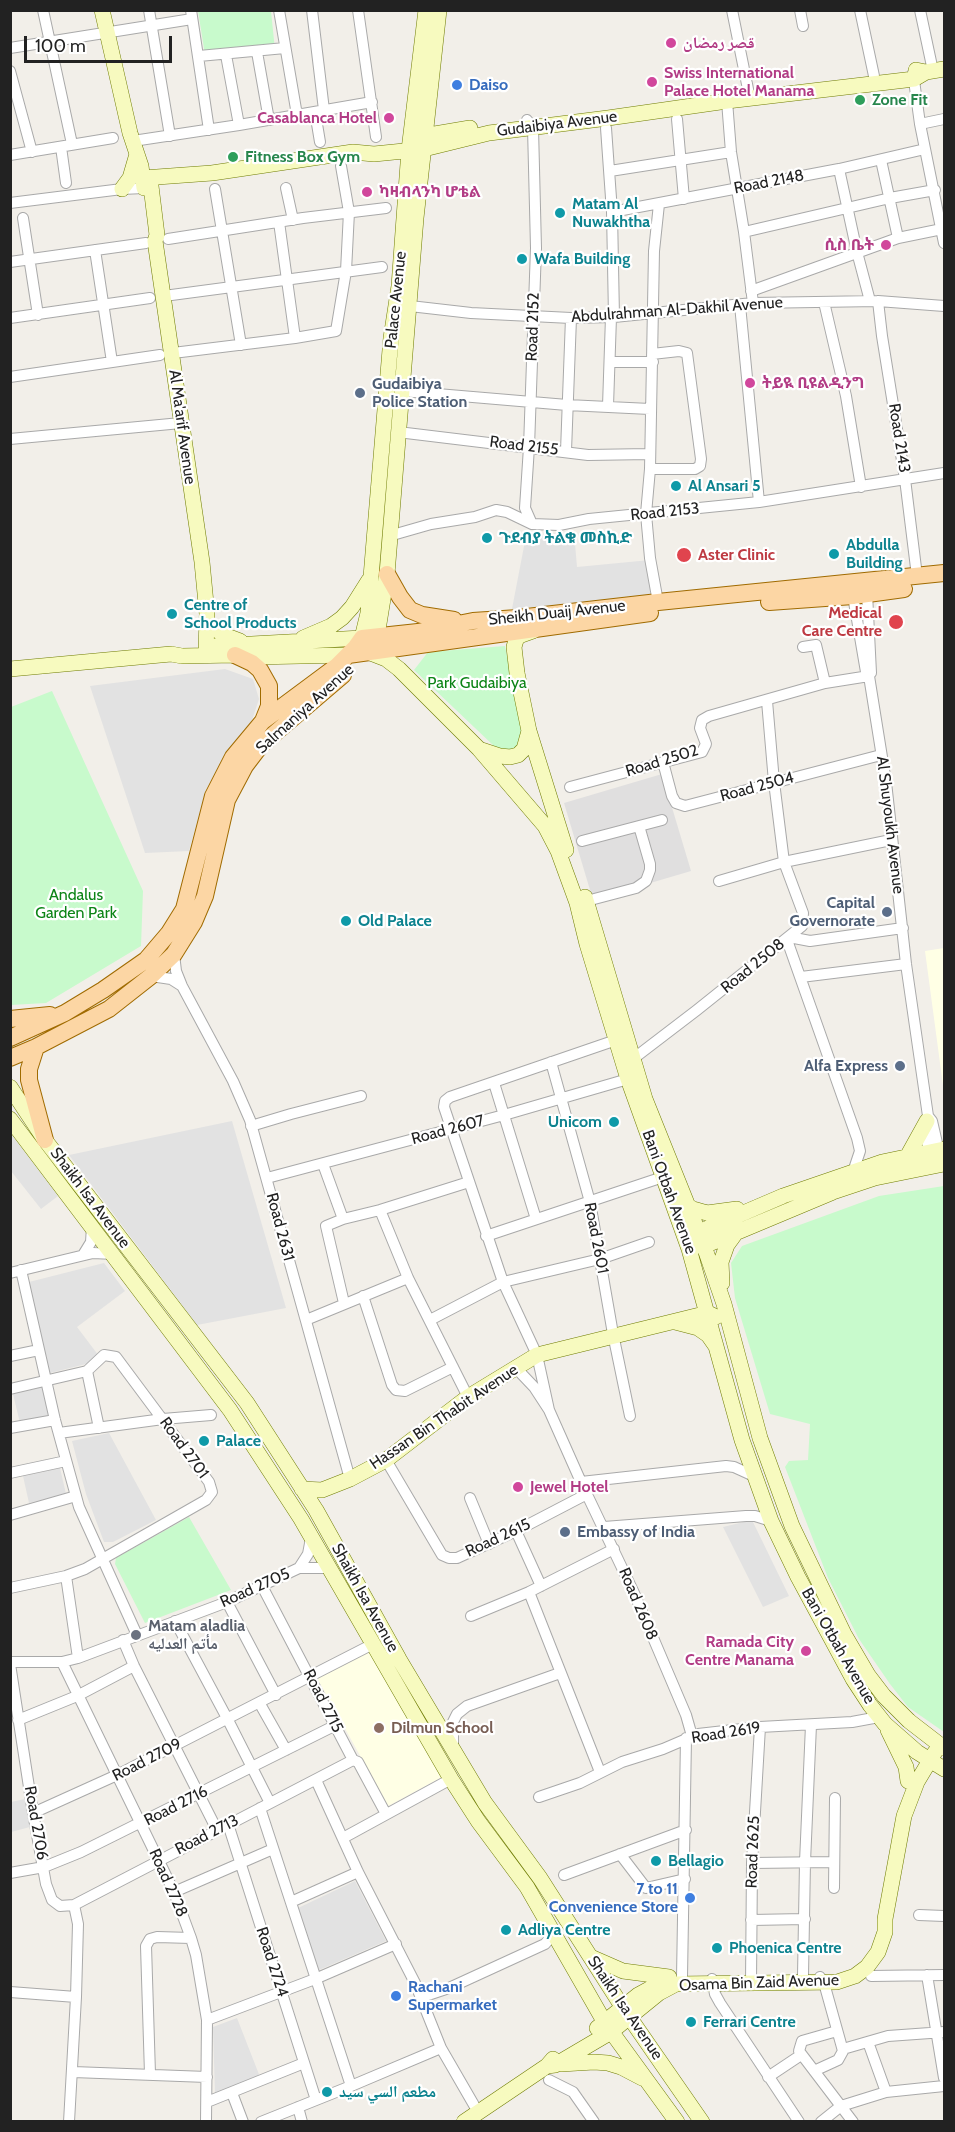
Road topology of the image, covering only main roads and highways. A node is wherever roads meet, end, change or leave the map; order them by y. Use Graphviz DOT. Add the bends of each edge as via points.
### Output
graph roads {
  1 [pos="102,10"];
  2 [pos="426,10"];
  3 [pos="439,10"];
  4 [pos="926,72"];
  5 [pos="431,88"];
  6 [pos="750,95"];
  7 [pos="530,124"];
  8 [pos="472,128"];
  9 [pos="417,144"];
  10 [pos="135,148"];
  11 [pos="353,152"];
  12 [pos="374,154"];
  13 [pos="147,183"];
  14 [pos="407,185"];
  15 [pos="122,189"];
  16 [pos="945,573"];
  17 [pos="380,575"];
  18 [pos="945,584"];
  19 [pos="858,588"];
  20 [pos="209,620"];
  21 [pos="473,621"];
  22 [pos="533,631"];
  23 [pos="294,642"];
  24 [pos="369,642"];
  25 [pos="240,649"];
  26 [pos="210,650"];
  27 [pos="348,655"];
  28 [pos="10,669"];
  29 [pos="263,721"];
  30 [pos="530,731"];
  31 [pos="479,749"];
  32 [pos="581,902"];
  33 [pos="65,1013"];
  34 [pos="10,1019"];
  35 [pos="10,1038"];
  36 [pos="36,1047"];
  37 [pos="10,1058"];
  38 [pos="628,1068"];
  39 [pos="10,1087"];
  40 [pos="10,1119"];
  41 [pos="927,1119"];
  42 [pos="45,1140"];
  43 [pos="907,1157"];
  44 [pos="938,1158"];
  45 [pos="688,1206"];
  46 [pos="752,1208"];
  47 [pos="735,1234"];
  48 [pos="694,1243"];
  49 [pos="724,1304"];
  50 [pos="708,1313"];
  51 [pos="672,1322"];
  52 [pos="715,1346"];
  53 [pos="743,1376"];
  54 [pos="760,1438"];
  55 [pos="742,1440"];
  56 [pos="302,1489"];
  57 [pos="322,1490"];
  58 [pos="312,1504"];
  59 [pos="878,1715"];
  60 [pos="941,1746"];
  61 [pos="926,1758"];
  62 [pos="945,1769"];
  63 [pos="945,1775"];
  64 [pos="910,1788"];
  65 [pos="590,1957"];
  66 [pos="681,1977"];
  67 [pos="815,1978"];
  68 [pos="712,1980"];
  69 [pos="751,1980"];
  70 [pos="626,2012"];
  71 [pos="608,2028"];
  72 [pos="550,2070"];
  73 [pos="650,2084"];
  74 [pos="464,2121"];
  75 [pos="677,2121"];
  76 [pos="702,2121"];
  1 -- 10 [label="main road, Al Ma'arif Avenue"];
  2 -- 9 [label="main road, Palace Avenue"];
  3 -- 5 [label="main road, Palace Avenue"];
  4 -- 6 [label="main road, Gudaibiya Avenue"];
  4 -- 6 [label="main road, Gudaibiya Avenue"];
  5 -- 8 [label="main road" via="435,116 440,123"];
  5 -- 9 [label="main road, Palace Avenue"];
  6 -- 7 [label="main road, Gudaibiya Avenue" via="670,109"];
  7 -- 8 [label="main road, Gudaibiya Avenue"];
  7 -- 9 [label="main road, Gudaibiya Avenue"];
  8 -- 9 [label="main road, Gudaibiya Avenue"];
  9 -- 11 [label="main road"];
  9 -- 12 [label="main road, Gudaibiya Avenue"];
  9 -- 14 [label="main road, Palace Avenue"];
  9 -- 17 [label="main road, Palace Avenue" via="410,306 389,536"];
  10 -- 13 [label="main road, Al Ma'arif Avenue"];
  10 -- 15 [label="main road" via="130,178"];
  11 -- 12 [label="main road, Gudaibiya Avenue"];
  11 -- 13 [label="main road, Gudaibiya Avenue" via="189,176 180,185"];
  12 -- 14 [label="main road" via="399,164 406,173"];
  13 -- 20 [label="main road, Al Ma'arif Avenue" via="152,237 156,241 157,297 181,423"];
  14 -- 17 [label="main road, Palace Avenue" via="391,338"];
  16 -- 19 [label="main road, Sheikh Duaij Avenue"];
  17 -- 21 [label="main road" via="410,610 439,619"];
  17 -- 23 [label="main road" via="342,618"];
  17 -- 24 [label="main road, Palace Avenue"];
  18 -- 19 [label="main road, Sheikh Duaij Avenue"];
  19 -- 21 [label="main road, Sheikh Duaij Avenue" via="658,602"];
  19 -- 22 [label="main road, Sheikh Duaij Avenue"];
  20 -- 25 [label="main road"];
  20 -- 26 [label="main road, Al Ma'arif Avenue"];
  21 -- 24 [label="main road, Sheikh Duaij Avenue"];
  22 -- 24 [label="main road, Sheikh Duaij Avenue"];
  22 -- 30 [label="main road, Bani Otbah Avenue" via="519,636 514,647"];
  23 -- 24 [label="main road, Sheikh Duaij Avenue"];
  23 -- 25 [label="main road, Sheikh Duaij Avenue"];
  24 -- 27 [label="main road, Sheikh Duaij Avenue"];
  24 -- 31 [label="main road, Bani Otbah Avenue"];
  24 -- 36 [label="main road, Salmaniya Avenue" via="261,745 245,766 227,800 205,896 174,954 109,1009"];
  25 -- 26 [label="main road, Sheikh Duaij Avenue"];
  25 -- 27 [label="main road, Sheikh Duaij Avenue" via="253,657"];
  25 -- 29 [label="main road" via="269,686 269,706"];
  26 -- 28 [label="main road, Sheikh Duaij Avenue"];
  27 -- 29 [label="main road, Salmaniya Avenue"];
  29 -- 33 [label="main road, Salmaniya Avenue" via="233,757 213,796 187,901 169,933 146,960"];
  30 -- 31 [label="main road" via="518,755 500,756"];
  30 -- 32 [label="main road, Bani Otbah Avenue"];
  31 -- 32 [label="main road, Bani Otbah Avenue" via="545,826"];
  32 -- 38 [label="main road, Bani Otbah Avenue"];
  33 -- 34 [label="main road"];
  33 -- 35 [label="main road, Salmaniya Avenue"];
  36 -- 37 [label="main road, Salmaniya Avenue"];
  36 -- 42 [label="main road" via="29,1080"];
  38 -- 45 [label="main road, Bani Otbah Avenue" via="645,1099"];
  38 -- 48 [label="main road, Bani Otbah Avenue" via="663,1178"];
  39 -- 42 [label="main road, Shaikh Isa Avenue"];
  40 -- 71 [label="main road, Shaikh Isa Avenue" via="230,1410 329,1568 451,1779 527,1887"];
  41 -- 43 [label="main road"];
  42 -- 56 [label="main road, Shaikh Isa Avenue" via="247,1403"];
  43 -- 44 [label="main road"];
  43 -- 46 [label="main road" via="882,1162"];
  44 -- 47 [label="main road" via="833,1192"];
  45 -- 46 [label="main road" via="707,1213"];
  45 -- 48 [label="main road, Bani Otbah Avenue"];
  46 -- 48 [label="main road"];
  47 -- 48 [label="main road"];
  47 -- 49 [label="main road" via="721,1262"];
  48 -- 49 [label="main road, Bani Otbah Avenue"];
  48 -- 50 [label="main road, Bani Otbah Avenue"];
  49 -- 53 [label="main road, Bani Otbah Avenue"];
  50 -- 51 [label="main road, Hassan Bin Thabit Avenue"];
  50 -- 52 [label="main road, Bani Otbah Avenue"];
  50 -- 53 [label="main road" via="717,1318 733,1365"];
  51 -- 52 [label="main road, Hassan Bin Thabit Avenue" via="698,1328"];
  51 -- 57 [label="main road, Hassan Bin Thabit Avenue" via="537,1355 468,1397 386,1460"];
  52 -- 55 [label="main road, Bani Otbah Avenue"];
  53 -- 54 [label="main road, Bani Otbah Avenue"];
  54 -- 55 [label="main road"];
  54 -- 60 [label="main road, Bani Otbah Avenue" via="792,1526 868,1675 909,1721"];
  55 -- 59 [label="main road, Bani Otbah Avenue" via="771,1521 798,1577 853,1679"];
  56 -- 57 [label="main road, Hassan Bin Thabit Avenue"];
  56 -- 58 [label="main road, Shaikh Isa Avenue"];
  57 -- 58 [label="main road"];
  58 -- 65 [label="main road, Shaikh Isa Avenue" via="453,1751"];
  59 -- 61 [label="main road, Bani Otbah Avenue"];
  59 -- 64 [label="main road" via="906,1767"];
  60 -- 61 [label="main road, Osama Bin Zaid Avenue"];
  61 -- 62 [label="main road, Bani Otbah Avenue"];
  61 -- 64 [label="main road, Osama Bin Zaid Avenue" via="917,1782"];
  63 -- 64 [label="main road"];
  64 -- 67 [label="main road, Osama Bin Zaid Avenue" via="885,1919 872,1947 860,1963 844,1972"];
  65 -- 66 [label="main road" via="623,1971"];
  65 -- 70 [label="main road, Shaikh Isa Avenue"];
  66 -- 68 [label="main road, Osama Bin Zaid Avenue"];
  66 -- 70 [label="main road, Osama Bin Zaid Avenue" via="647,1989"];
  67 -- 69 [label="main road, Osama Bin Zaid Avenue"];
  67 -- 69 [label="main road, Osama Bin Zaid Avenue"];
  68 -- 69 [label="main road, Osama Bin Zaid Avenue"];
  68 -- 70 [label="main road, Osama Bin Zaid Avenue" via="670,1987"];
  70 -- 71 [label="main road, Osama Bin Zaid Avenue"];
  70 -- 76 [label="main road, Shaikh Isa Avenue"];
  71 -- 72 [label="main road, Osama Bin Zaid Avenue"];
  71 -- 73 [label="main road, Shaikh Isa Avenue"];
  72 -- 73 [label="main road" via="594,2061 634,2073"];
  72 -- 74 [label="main road, Osama Bin Zaid Avenue"];
  73 -- 75 [label="main road, Shaikh Isa Avenue"];
}
